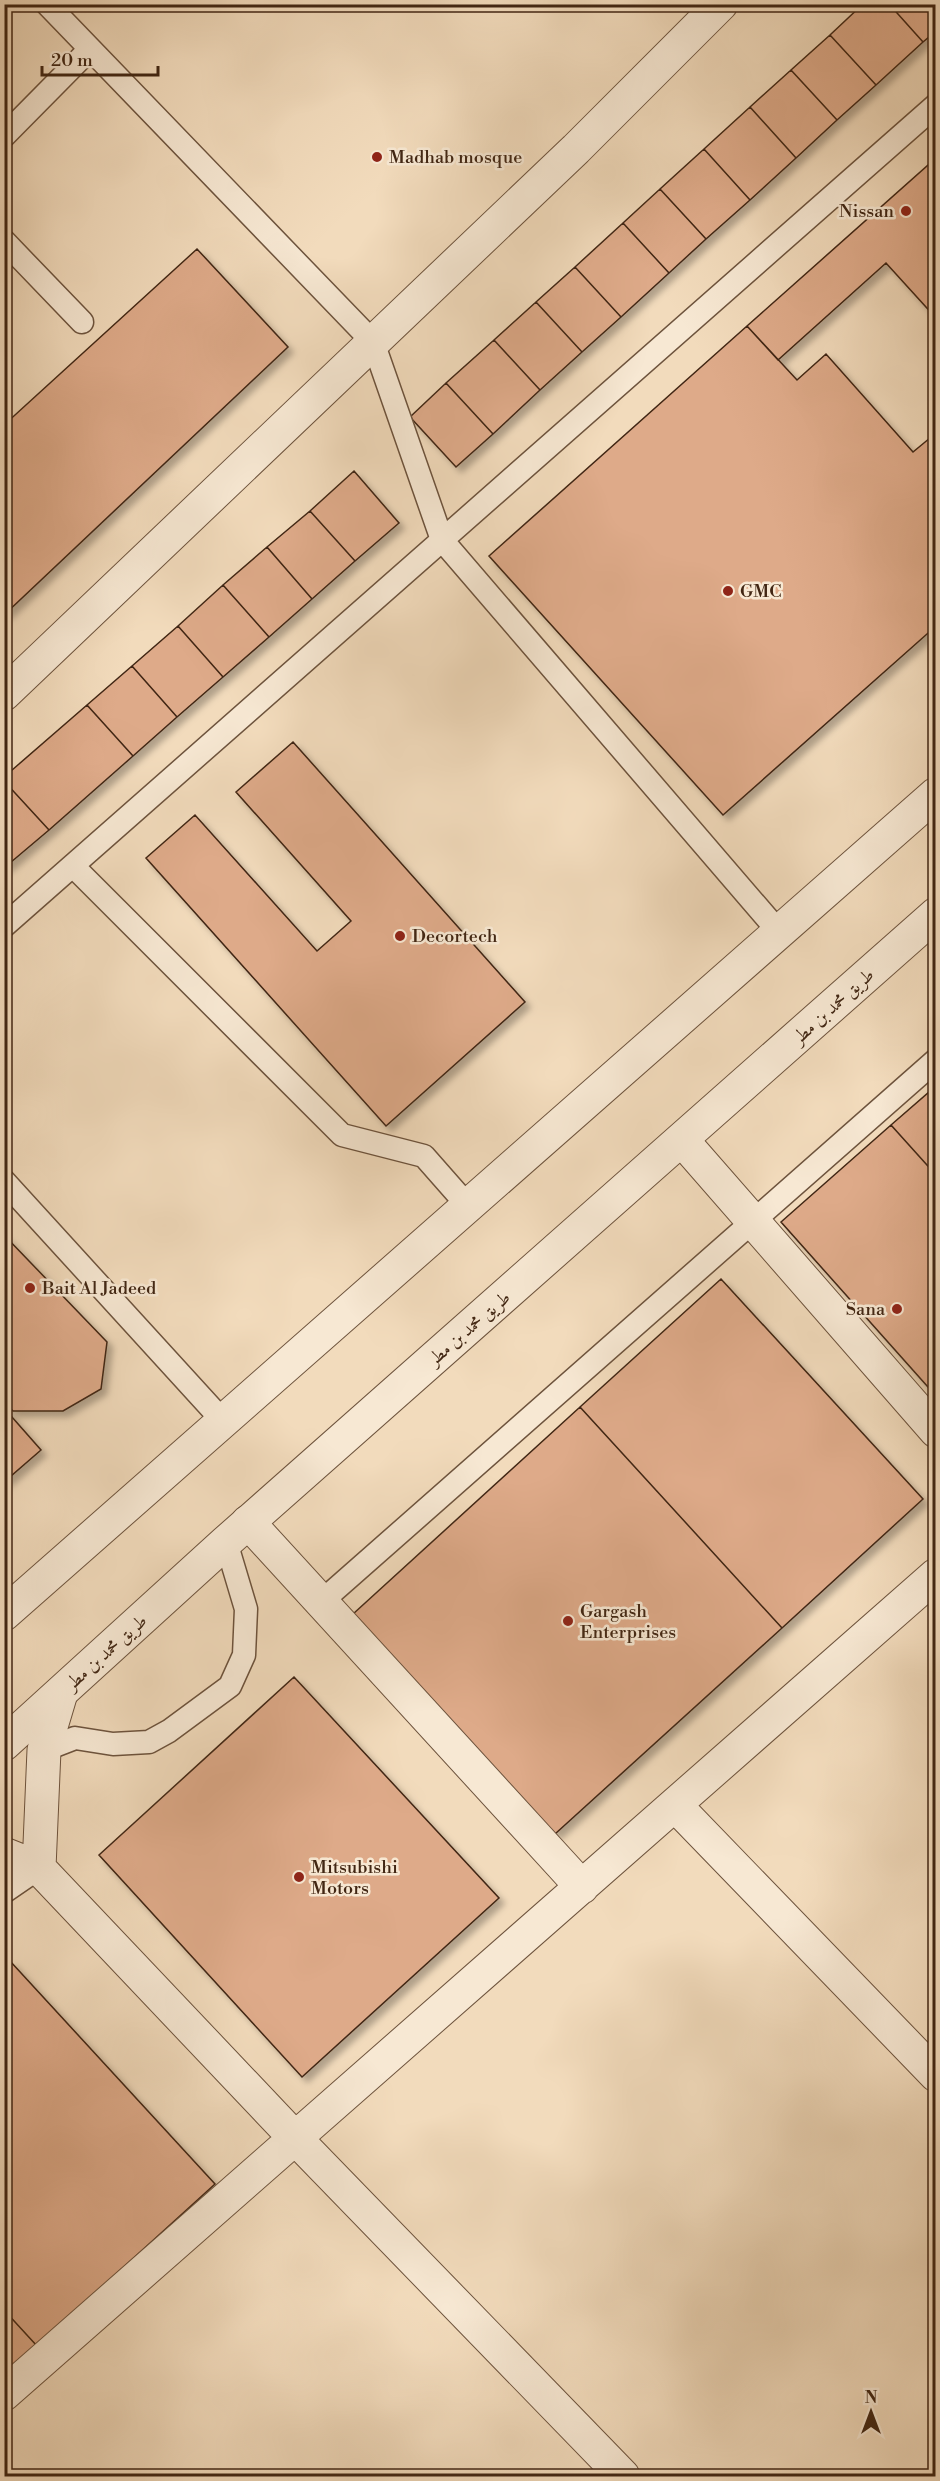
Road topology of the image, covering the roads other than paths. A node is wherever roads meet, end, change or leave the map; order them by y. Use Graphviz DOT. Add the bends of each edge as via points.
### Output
graph roads {
  1 [pos="47,4"];
  2 [pos="722,4"];
  3 [pos="90,49"];
  4 [pos="936,105"];
  5 [pos="4,136"];
  6 [pos="4,241"];
  7 [pos="82,322"];
  8 [pos="373,342"];
  9 [pos="442,540"];
  10 [pos="4,694"];
  11 [pos="936,794"];
  12 [pos="72,866"];
  13 [pos="936,914"];
  14 [pos="4,926"];
  15 [pos="779,932"];
  16 [pos="936,1060"];
  17 [pos="682,1140"];
  18 [pos="4,1181"];
  19 [pos="468,1206"];
  20 [pos="754,1222"];
  21 [pos="224,1421"];
  22 [pos="936,1431"];
  23 [pos="237,1532"];
  24 [pos="936,1575"];
  25 [pos="321,1602"];
  26 [pos="4,1614"];
  27 [pos="61,1693"];
  28 [pos="4,1744"];
  29 [pos="44,1750"];
  30 [pos="675,1805"];
  31 [pos="4,1854"];
  32 [pos="39,1868"];
  33 [pos="582,1887"];
  34 [pos="4,1892"];
  35 [pos="936,2075"];
  36 [pos="295,2138"];
  37 [pos="4,2394"];
  38 [pos="623,2476"];
  1 -- 3 [label="lane"];
  2 -- 8 [label="street"];
  3 -- 5 [label="lane"];
  3 -- 8 [label="lane"];
  4 -- 9 [label="lane"];
  6 -- 7 [label="lane"];
  8 -- 9 [label="lane"];
  8 -- 10 [label="street"];
  9 -- 12 [label="lane"];
  9 -- 15 [label="lane"];
  11 -- 15 [label="street"];
  12 -- 14 [label="lane"];
  12 -- 19 [label="lane" via="342,1136 424,1156"];
  13 -- 17 [label="street, طريق محمد بن مطر"];
  15 -- 19 [label="street"];
  16 -- 20 [label="lane"];
  17 -- 20 [label="street"];
  17 -- 23 [label="street, طريق محمد بن مطر"];
  18 -- 21 [label="lane"];
  19 -- 21 [label="street"];
  20 -- 22 [label="street"];
  20 -- 25 [label="lane"];
  21 -- 26 [label="street"];
  23 -- 25 [label="street"];
  23 -- 27 [label="street, طريق محمد بن مطر"];
  23 -- 29 [label="lane" via="246,1609 244,1655 230,1686 149,1742 113,1744 75,1738"];
  24 -- 30 [label="street"];
  25 -- 33 [label="street"];
  27 -- 28 [label="street, طريق محمد بن مطر"];
  27 -- 29 [label="street"];
  29 -- 32 [label="street"];
  30 -- 33 [label="street"];
  30 -- 35 [label="street"];
  31 -- 32 [label="street"];
  32 -- 34 [label="lane"];
  32 -- 36 [label="street"];
  33 -- 36 [label="street"];
  36 -- 37 [label="street"];
  36 -- 38 [label="street"];
}
